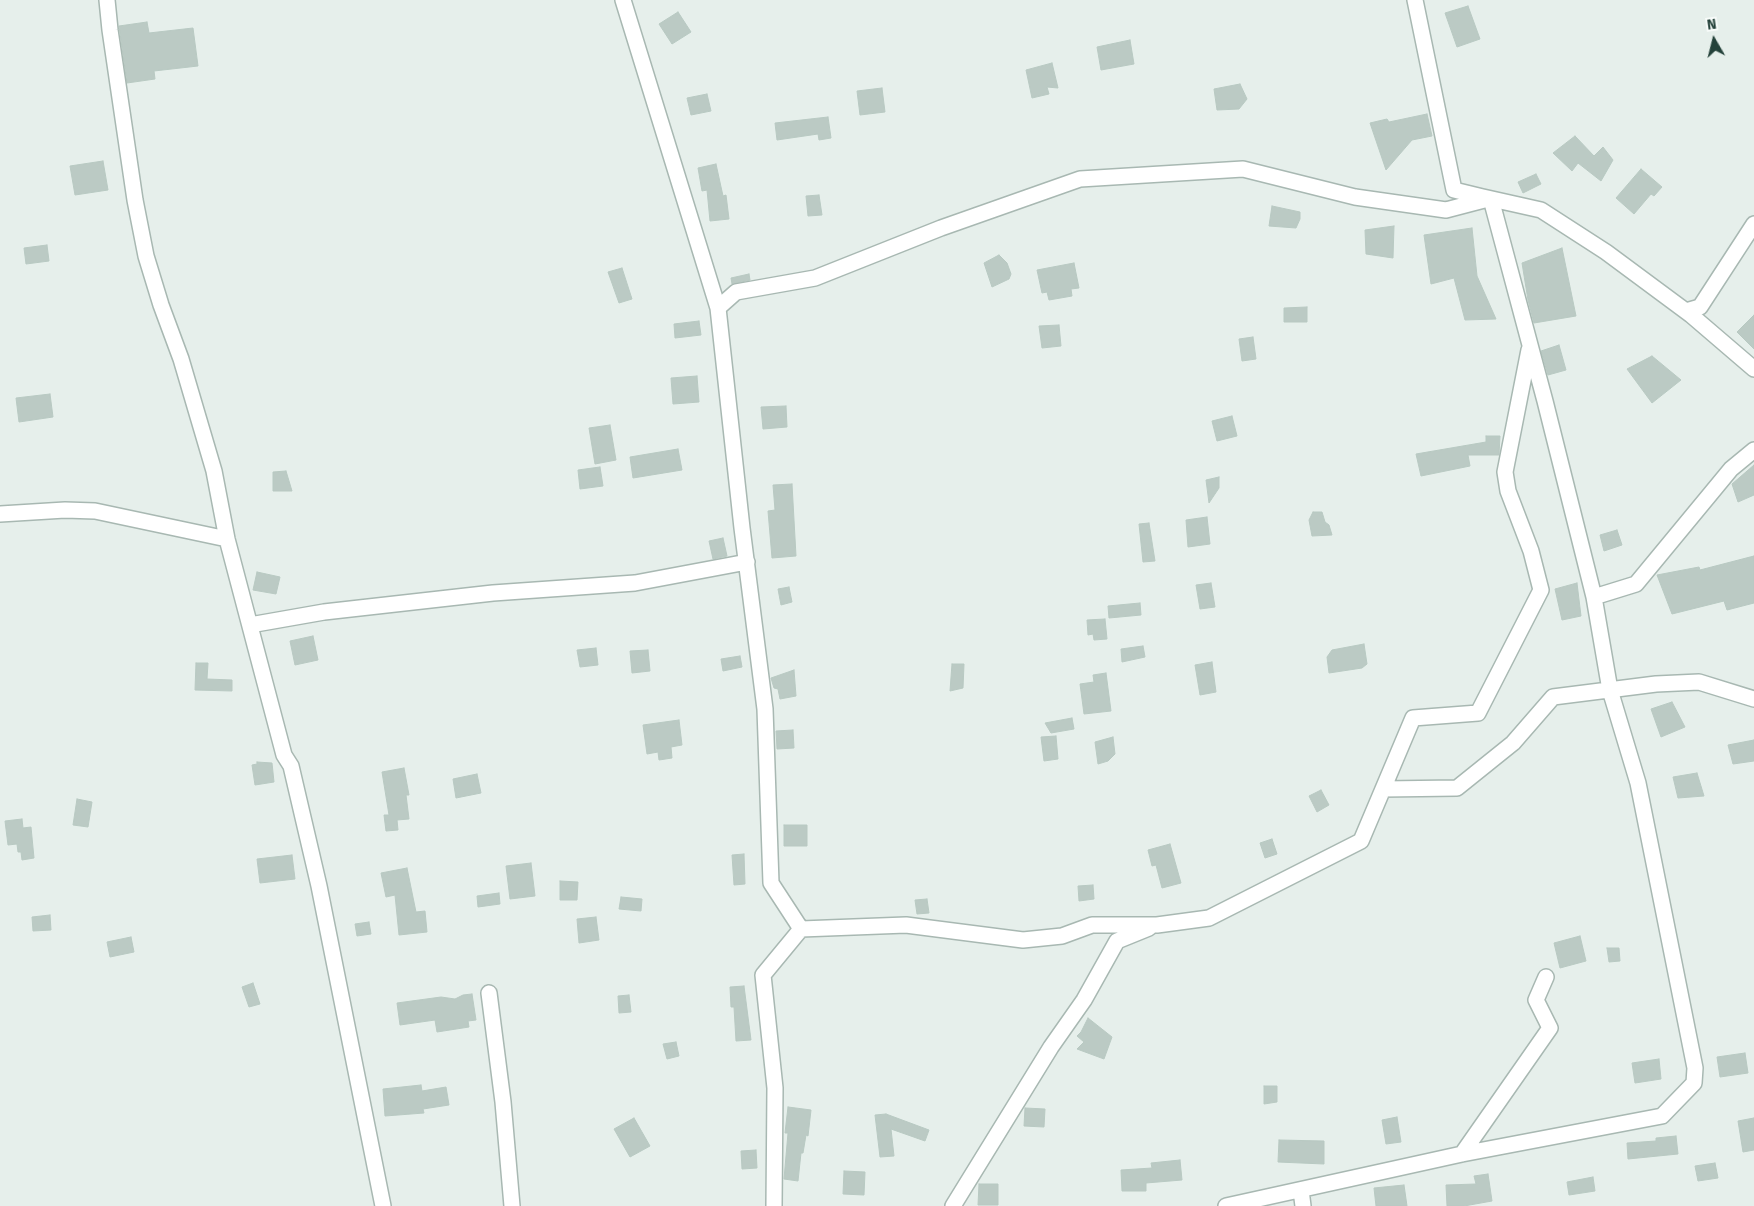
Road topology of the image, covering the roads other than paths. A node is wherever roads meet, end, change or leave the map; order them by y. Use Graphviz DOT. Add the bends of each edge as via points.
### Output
graph roads {
  1 [pos="107,0"];
  2 [pos="623,0"];
  3 [pos="1415,0"];
  4 [pos="1454,190"];
  5 [pos="1491,199"];
  6 [pos="1754,224"];
  7 [pos="718,308"];
  8 [pos="1686,310"];
  9 [pos="1530,346"];
  10 [pos="1754,369"];
  11 [pos="1754,450"];
  12 [pos="0,514"];
  13 [pos="227,539"];
  14 [pos="747,562"];
  15 [pos="1594,597"];
  16 [pos="250,625"];
  17 [pos="1610,690"];
  18 [pos="1754,699"];
  19 [pos="1383,789"];
  20 [pos="1157,925"];
  21 [pos="801,929"];
  22 [pos="1546,977"];
  23 [pos="489,993"];
  24 [pos="1462,1154"];
  25 [pos="1301,1190"];
  26 [pos="382,1206"];
  27 [pos="512,1206"];
  28 [pos="774,1206"];
  29 [pos="953,1206"];
  30 [pos="1226,1206"];
  31 [pos="1303,1206"];
  1 -- 13 [label="street" via="146,256 214,471"];
  2 -- 7 [label="street"];
  3 -- 4 [label="street"];
  4 -- 5 [label="street"];
  4 -- 8 [label="street" via="1541,210"];
  5 -- 7 [label="street" via="1446,210 1355,197 1243,169 1080,179 941,228 815,278 736,292"];
  5 -- 9 [label="street"];
  6 -- 8 [label="street" via="1700,307"];
  7 -- 14 [label="street"];
  8 -- 10 [label="street"];
  9 -- 15 [label="street"];
  9 -- 19 [label="street" via="1505,472 1508,491 1531,552 1541,590 1478,713 1413,718"];
  11 -- 15 [label="street" via="1731,469 1636,584"];
  12 -- 13 [label="street" via="95,511"];
  13 -- 16 [label="street"];
  14 -- 16 [label="street" via="635,583 493,593 324,612"];
  14 -- 21 [label="street" via="765,709 771,883"];
  15 -- 17 [label="street"];
  16 -- 26 [label="street" via="284,755 291,766 319,886"];
  17 -- 18 [label="street" via="1699,682"];
  17 -- 19 [label="street" via="1553,697 1513,743 1457,788"];
  17 -- 24 [label="street" via="1638,783 1695,1068 1694,1083 1662,1116"];
  19 -- 20 [label="street" via="1361,841 1209,918"];
  20 -- 21 [label="street" via="1092,925 1062,936 1023,940 906,925"];
  20 -- 29 [label="street" via="1117,941 1084,1000 1051,1047"];
  21 -- 28 [label="street" via="763,975 775,1088"];
  22 -- 24 [label="street" via="1536,1000 1550,1028"];
  23 -- 27 [label="street"];
  24 -- 25 [label="street"];
  25 -- 30 [label="street"];
  25 -- 31 [label="street"];
}
